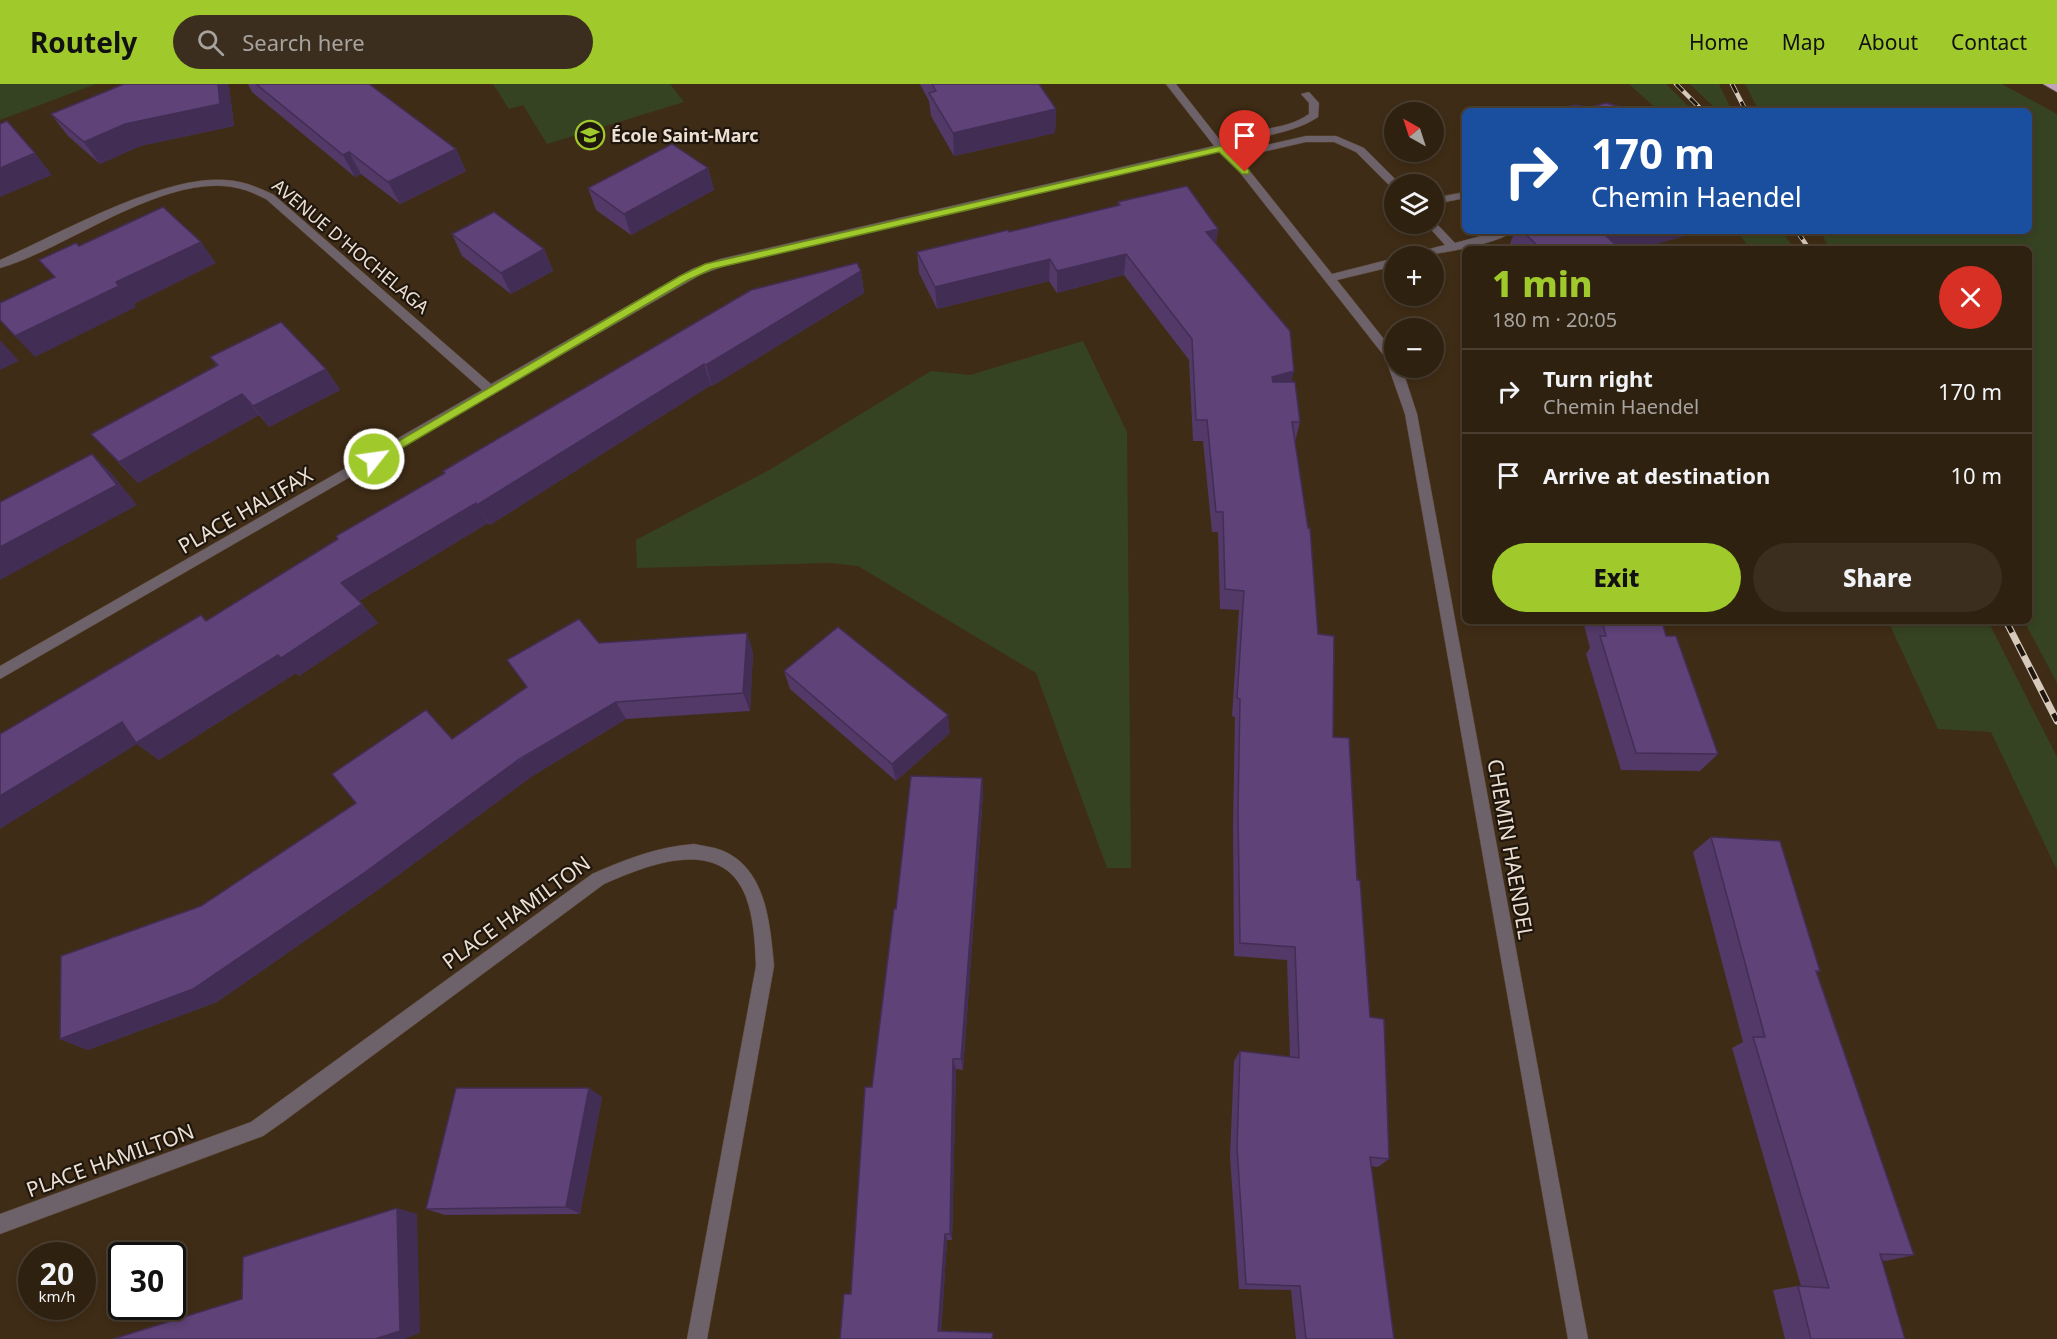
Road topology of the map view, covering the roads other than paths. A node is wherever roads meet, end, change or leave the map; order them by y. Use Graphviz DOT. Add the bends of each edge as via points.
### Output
graph roads {
  1 [pos="1171,84"];
  2 [pos="2049,84"];
  3 [pos="2057,88"];
  4 [pos="1306,94"];
  5 [pos="1221,148"];
  6 [pos="1384,174"];
  7 [pos="1462,196"];
  8 [pos="1444,199"];
  9 [pos="1441,234"];
  10 [pos="1503,234"];
  11 [pos="1453,247"];
  12 [pos="1444,249"];
  13 [pos="0,264"];
  14 [pos="1384,265"];
  15 [pos="1331,278"];
  16 [pos="1384,347"];
  17 [pos="1399,378"];
  18 [pos="491,391"];
  19 [pos="0,673"];
  20 [pos="0,1224"];
  21 [pos="697,1339"];
  22 [pos="1578,1339"];
  1 -- 5 [label="street, CHEMIN HAENDEL"];
  2 -- 3 [label="highway"];
  4 -- 5 [label="street" via="1315,111 1308,120 1251,135"];
  5 -- 6 [label="street" via="1262,149 1323,137 1350,144"];
  5 -- 15 [label="street, CHEMIN HAENDEL"];
  5 -- 18 [label="street, PLACE HALIFAX" via="708,266"];
  7 -- 8 [label="street"];
  9 -- 11 [label="street"];
  10 -- 11 [label="street"];
  11 -- 12 [label="street"];
  13 -- 18 [label="street, AVENUE D'HOCHELAGA" via="174,190 216,184 251,188 270,197"];
  14 -- 15 [label="street"];
  15 -- 16 [label="street, CHEMIN HAENDEL"];
  17 -- 22 [label="street, CHEMIN HAENDEL" via="1412,414"];
  18 -- 19 [label="street, PLACE HALIFAX"];
  20 -- 21 [label="street, PLACE HAMILTON" via="256,1129 598,879 661,854 687,850 708,853 741,871 754,890 765,939 765,966"];
}
